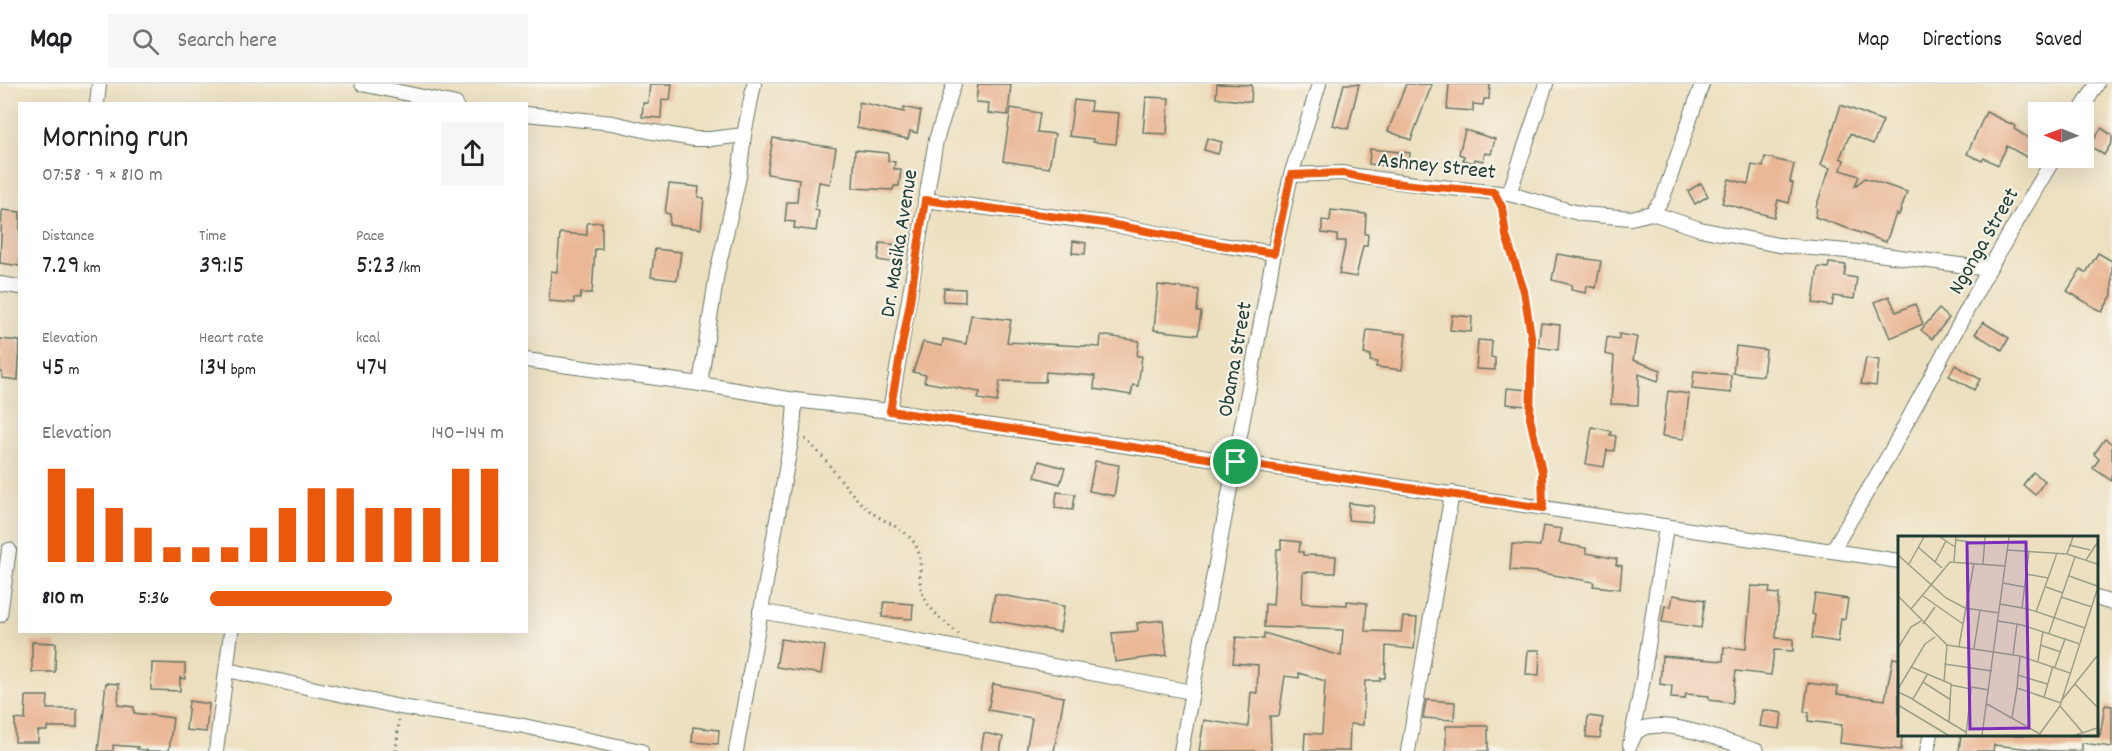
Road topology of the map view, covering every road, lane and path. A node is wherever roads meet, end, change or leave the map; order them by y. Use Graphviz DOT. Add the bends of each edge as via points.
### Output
graph roads {
  1 [pos="99,84"];
  2 [pos="362,84"];
  3 [pos="754,84"];
  4 [pos="954,84"];
  5 [pos="1319,84"];
  6 [pos="1546,84"];
  7 [pos="1702,84"];
  8 [pos="2097,84"];
  9 [pos="97,102"];
  10 [pos="447,102"];
  11 [pos="2086,102"];
  12 [pos="528,114"];
  13 [pos="744,135"];
  14 [pos="2048,168"];
  15 [pos="1291,175"];
  16 [pos="1494,192"];
  17 [pos="1509,194"];
  18 [pos="925,200"];
  19 [pos="1652,213"];
  20 [pos="1274,253"];
  21 [pos="1989,269"];
  22 [pos="0,284"];
  23 [pos="18,287"];
  24 [pos="528,360"];
  25 [pos="700,384"];
  26 [pos="795,400"];
  27 [pos="890,411"];
  28 [pos="793,430"];
  29 [pos="1236,462"];
  30 [pos="1452,494"];
  31 [pos="1543,508"];
  32 [pos="1666,527"];
  33 [pos="10,550"];
  34 [pos="1832,551"];
  35 [pos="1898,561"];
  36 [pos="2097,598"];
  37 [pos="2112,603"];
  38 [pos="760,611"];
  39 [pos="0,615"];
  40 [pos="231,633"];
  41 [pos="981,653"];
  42 [pos="226,670"];
  43 [pos="1191,692"];
  44 [pos="400,706"];
  45 [pos="1931,736"];
  46 [pos="1629,748"];
  47 [pos="216,751"];
  48 [pos="396,751"];
  49 [pos="641,751"];
  50 [pos="736,751"];
  51 [pos="1181,751"];
  52 [pos="1408,751"];
  53 [pos="1757,751"];
  54 [pos="1927,751"];
  1 -- 9 [label="street"];
  2 -- 10 [label="street"];
  3 -- 13 [label="street"];
  4 -- 18 [label="street, Dr. Masika Avenue" via="936,140"];
  5 -- 15 [label="street, Obama Street"];
  6 -- 17 [label="street"];
  7 -- 19 [label="street" via="1663,198"];
  8 -- 11 [label="street"];
  12 -- 13 [label="street" via="612,123 694,139"];
  13 -- 25 [label="street"];
  14 -- 21 [label="street, Ngonga Street"];
  15 -- 16 [label="street, Ashney Street" via="1343,173"];
  15 -- 20 [label="street, Obama Street"];
  16 -- 17 [label="street, Ashney Street"];
  16 -- 31 [label="path" via="1502,207 1506,236 1524,291 1532,342 1530,418 1542,472"];
  17 -- 19 [label="street, Ashney Street" via="1582,214 1632,218"];
  18 -- 20 [label="street" via="1104,223"];
  18 -- 27 [label="street, Dr. Masika Avenue"];
  19 -- 21 [label="street" via="1700,229 1778,245"];
  20 -- 29 [label="street, Obama Street"];
  21 -- 34 [label="street, Ngonga Street" via="1890,453"];
  22 -- 23 [label="street"];
  24 -- 25 [label="street"];
  25 -- 26 [label="street"];
  26 -- 27 [label="street"];
  26 -- 28 [label="street"];
  27 -- 29 [label="street"];
  28 -- 38 [label="street"];
  28 -- 41 [label="path" via="811,445 854,496 873,513 907,533 922,561 920,580 928,604"];
  29 -- 30 [label="street"];
  29 -- 43 [label="street, Obama Street"];
  30 -- 31 [label="street"];
  30 -- 52 [label="street"];
  31 -- 32 [label="street"];
  32 -- 34 [label="street"];
  32 -- 46 [label="street"];
  33 -- 39 [label="street"];
  34 -- 35 [label="street"];
  36 -- 37 [label="street"];
  38 -- 41 [label="street"];
  38 -- 50 [label="street"];
  40 -- 42 [label="street"];
  41 -- 43 [label="street"];
  42 -- 44 [label="street"];
  42 -- 47 [label="street"];
  43 -- 51 [label="street, Obama Street"];
  44 -- 48 [label="path"];
  44 -- 49 [label="street" via="519,725"];
  45 -- 54 [label="street"];
  46 -- 53 [label="street" via="1636,732 1649,726 1676,727"];
}
